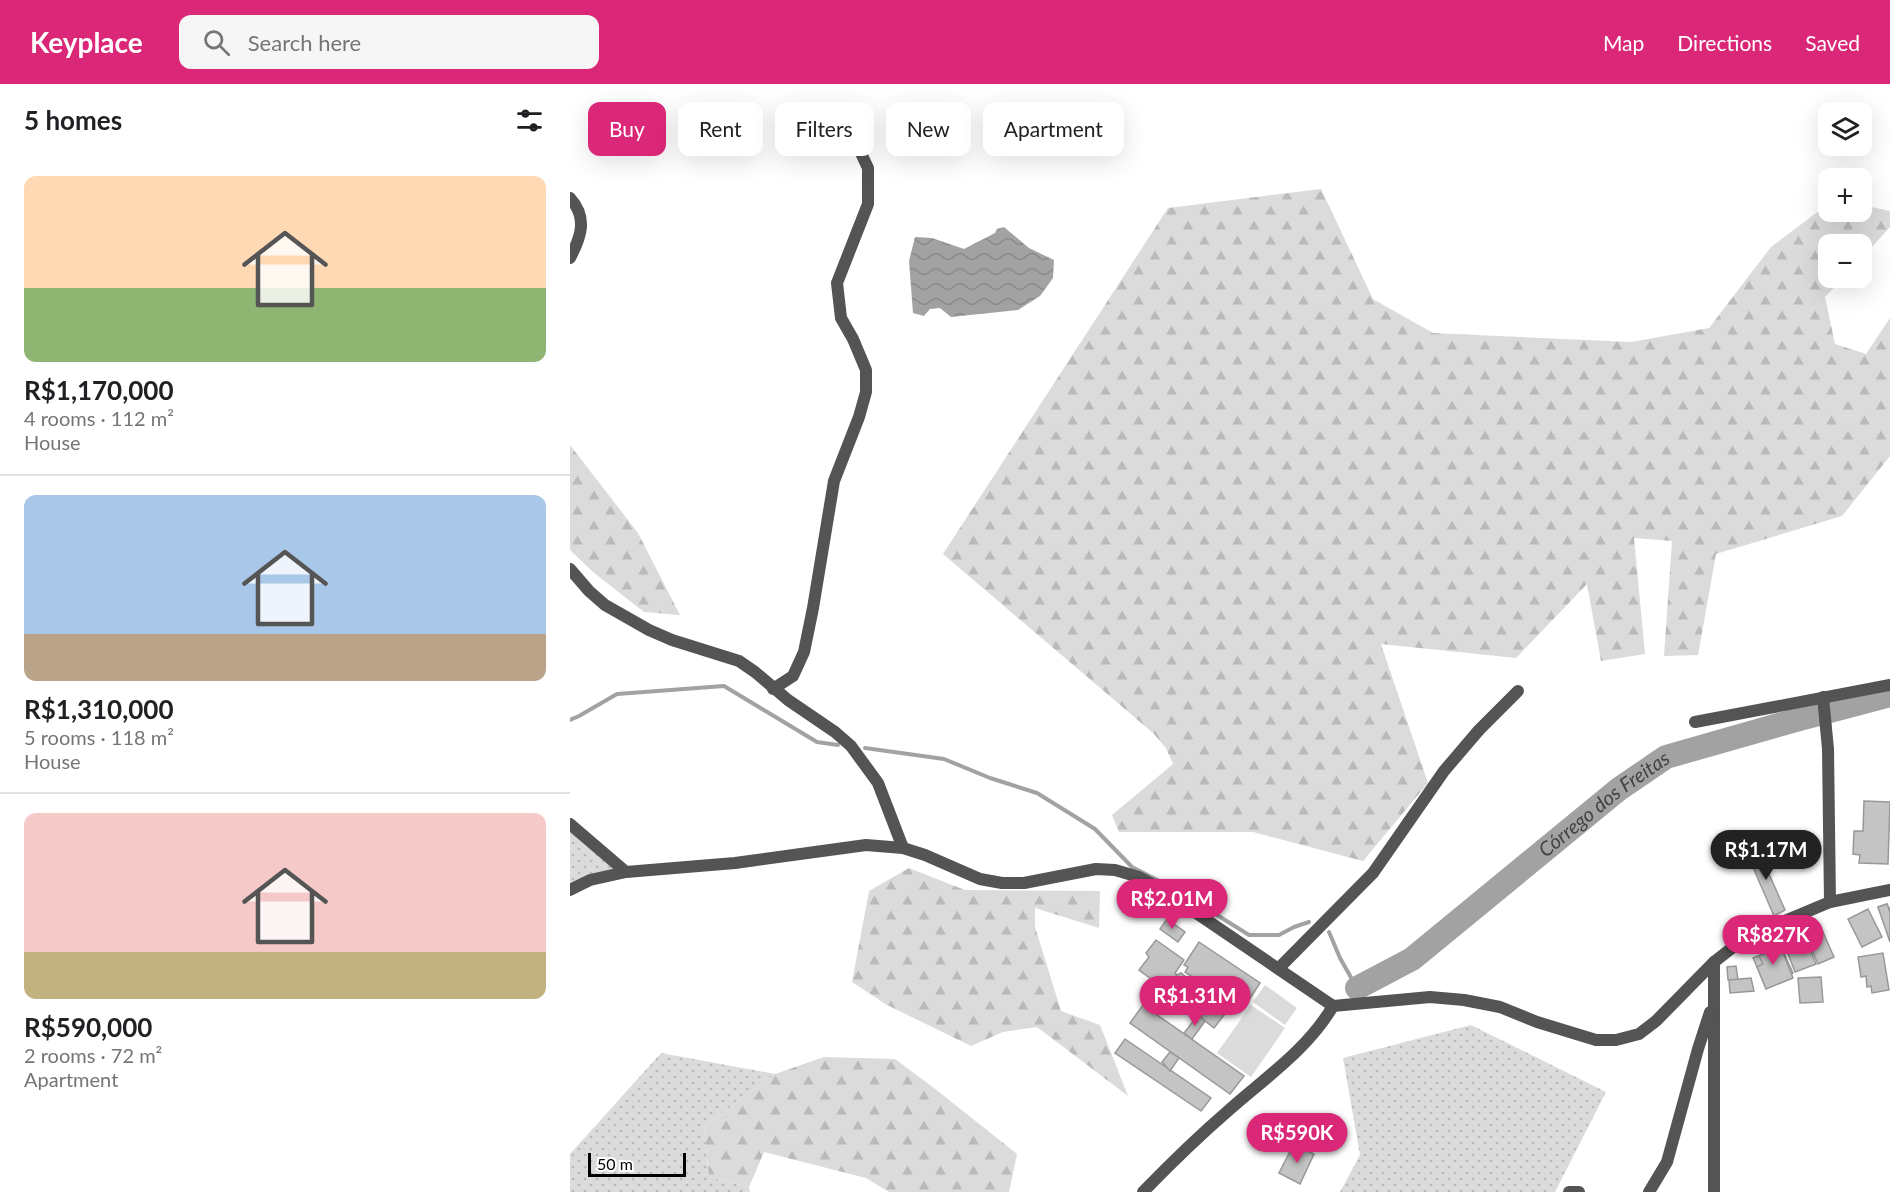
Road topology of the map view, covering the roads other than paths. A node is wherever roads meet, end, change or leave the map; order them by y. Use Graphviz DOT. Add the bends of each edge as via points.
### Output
graph roads {
  1 [pos="862,156"];
  2 [pos="570,198"];
  3 [pos="570,258"];
  4 [pos="570,569"];
  5 [pos="1890,685"];
  6 [pos="773,689"];
  7 [pos="1518,691"];
  8 [pos="1823,700"];
  9 [pos="1695,722"];
  10 [pos="570,824"];
  11 [pos="903,848"];
  12 [pos="626,872"];
  13 [pos="570,890"];
  14 [pos="1890,890"];
  15 [pos="1830,902"];
  16 [pos="1714,962"];
  17 [pos="1279,968"];
  18 [pos="1714,1002"];
  19 [pos="1333,1006"];
  20 [pos="1143,1192"];
  21 [pos="1569,1192"];
  22 [pos="1579,1192"];
  23 [pos="1649,1192"];
  24 [pos="1714,1192"];
  1 -- 6 [label="street" via="868,168 868,204 837,283 841,318 866,370 866,392 834,481 804,652 793,676"];
  2 -- 3 [label="street" via="581,219 580,234"];
  4 -- 6 [label="street" via="605,605 665,637 739,661"];
  5 -- 8 [label="street"];
  6 -- 11 [label="street" via="851,746 878,783"];
  7 -- 17 [label="street" via="1444,771 1373,873"];
  8 -- 9 [label="street"];
  8 -- 15 [label="street" via="1828,749"];
  10 -- 12 [label="street"];
  11 -- 12 [label="street" via="866,845 735,863"];
  11 -- 17 [label="street" via="980,879 1002,883 1024,883 1096,869 1138,877 1161,888"];
  12 -- 13 [label="street" via="590,880"];
  14 -- 15 [label="street"];
  15 -- 16 [label="street" via="1746,937"];
  16 -- 18 [label="street"];
  16 -- 19 [label="street" via="1656,1021 1639,1034 1616,1040 1596,1040 1500,1007 1464,999 1430,997"];
  17 -- 19 [label="street"];
  18 -- 23 [label="street" via="1667,1162"];
  18 -- 24 [label="street"];
  19 -- 20 [label="street" via="1293,1055"];
  21 -- 22 [label="street"];
}
